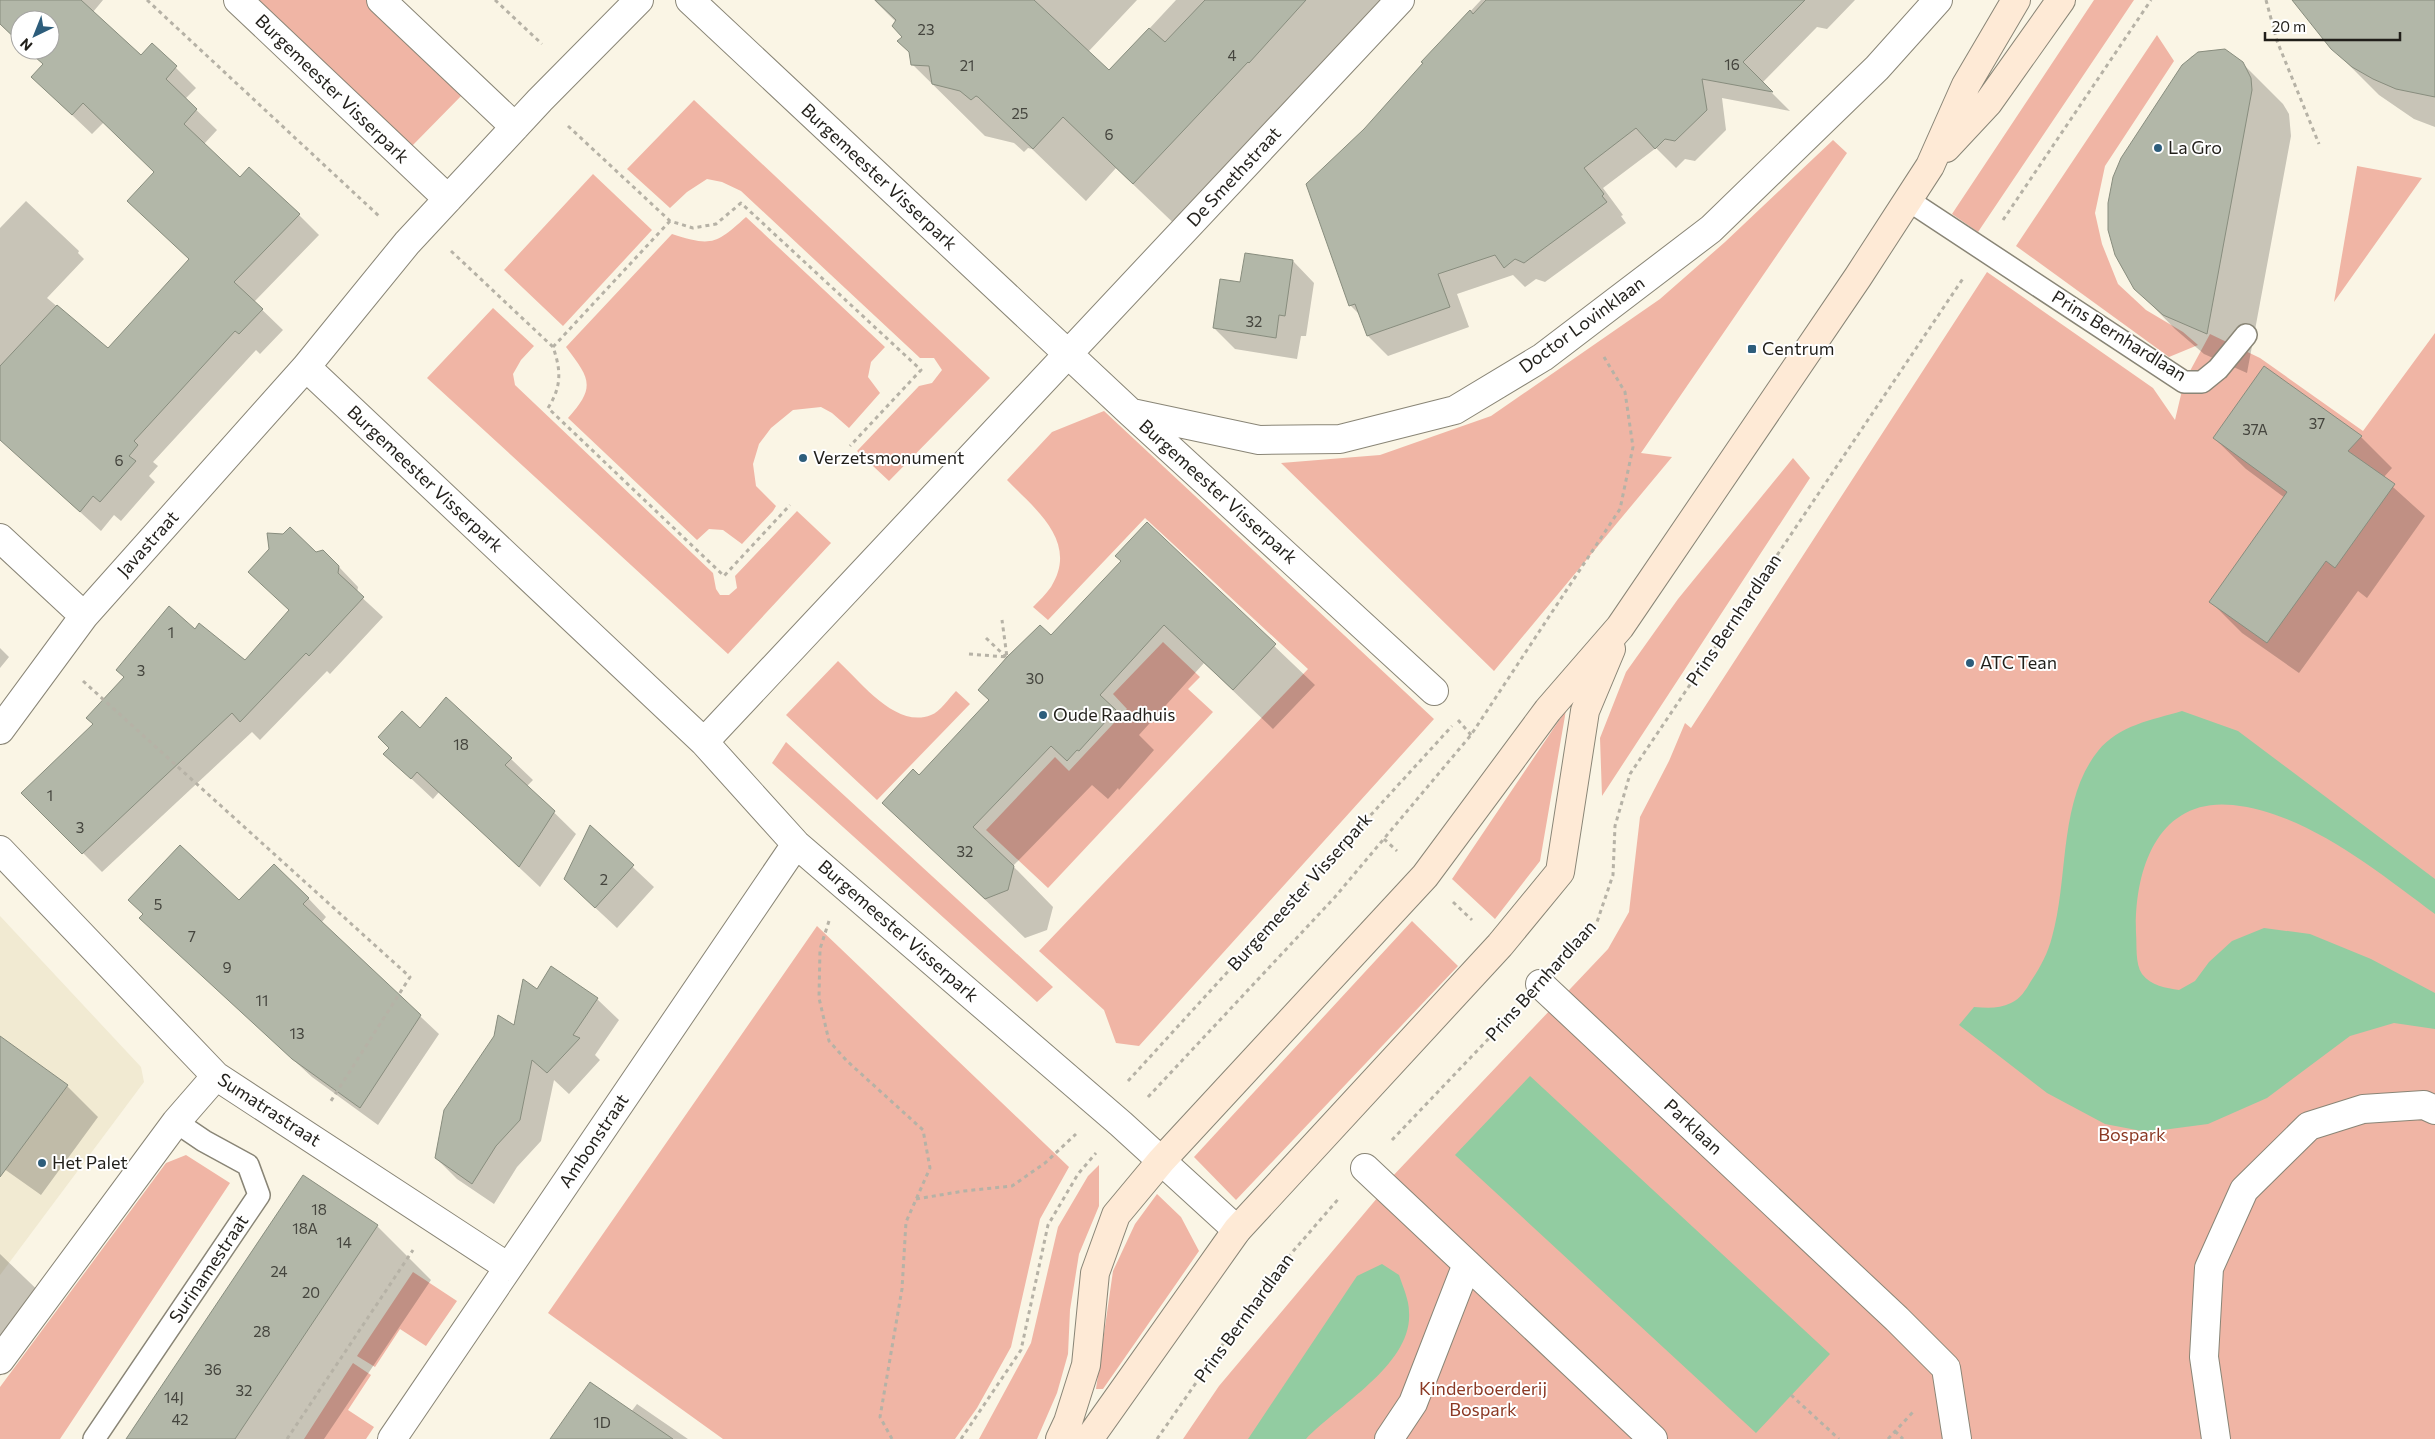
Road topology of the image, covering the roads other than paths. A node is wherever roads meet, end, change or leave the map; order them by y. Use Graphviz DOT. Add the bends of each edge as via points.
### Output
graph roads {
  1 [pos="238,0"];
  2 [pos="381,0"];
  3 [pos="639,0"];
  4 [pos="690,0"];
  5 [pos="1400,0"];
  6 [pos="1938,0"];
  7 [pos="2016,0"];
  8 [pos="2061,0"];
  9 [pos="515,127"];
  10 [pos="1930,166"];
  11 [pos="448,199"];
  12 [pos="1908,200"];
  13 [pos="2246,335"];
  14 [pos="1068,354"];
  15 [pos="306,367"];
  16 [pos="1130,412"];
  17 [pos="0,538"];
  18 [pos="84,616"];
  19 [pos="1620,627"];
  20 [pos="1434,692"];
  21 [pos="0,730"];
  22 [pos="704,742"];
  23 [pos="796,844"];
  24 [pos="0,850"];
  25 [pos="1540,984"];
  26 [pos="216,1076"];
  27 [pos="2435,1110"];
  28 [pos="176,1122"];
  29 [pos="1161,1161"];
  30 [pos="1365,1168"];
  31 [pos="1238,1230"];
  32 [pos="1467,1264"];
  33 [pos="508,1267"];
  34 [pos="0,1360"];
  35 [pos="94,1439"];
  36 [pos="392,1439"];
  37 [pos="1060,1439"];
  38 [pos="1089,1439"];
  39 [pos="1389,1439"];
  40 [pos="1653,1439"];
  41 [pos="1957,1439"];
  42 [pos="2216,1439"];
  1 -- 11 [label="street, Burgemeester Visserpark"];
  2 -- 9 [label="street"];
  3 -- 9 [label="street"];
  4 -- 14 [label="street, Burgemeester Visserpark"];
  5 -- 14 [label="street, De Smethstraat"];
  6 -- 16 [label="street, Doctor Lovinklaan" via="1877,68 1711,229 1543,357 1455,410 1340,439 1259,440"];
  7 -- 10 [label="main road" via="1966,85"];
  8 -- 10 [label="main road" via="1988,102"];
  9 -- 11 [label="street"];
  10 -- 12 [label="main road"];
  11 -- 15 [label="street" via="415,234"];
  12 -- 13 [label="lane, Prins Bernhardlaan" via="2184,382 2202,382 2218,369"];
  12 -- 19 [label="main road"];
  14 -- 16 [label="street, Burgemeester Visserpark"];
  14 -- 22 [label="street"];
  15 -- 18 [label="street, Javastraat"];
  15 -- 22 [label="street, Burgemeester Visserpark"];
  16 -- 20 [label="street, Burgemeester Visserpark"];
  17 -- 18 [label="street"];
  18 -- 21 [label="street, Javastraat"];
  19 -- 29 [label="main road" via="1548,710 1424,876"];
  19 -- 31 [label="main road" via="1585,711 1560,872 1500,945"];
  22 -- 23 [label="street, Burgemeester Visserpark"];
  23 -- 29 [label="street, Burgemeester Visserpark"];
  23 -- 33 [label="street, Ambonstraat"];
  24 -- 26 [label="street, Sumatrastraat"];
  25 -- 41 [label="street, Parklaan" via="1946,1368"];
  26 -- 28 [label="street"];
  26 -- 33 [label="street, Sumatrastraat"];
  27 -- 42 [label="street" via="2424,1105 2363,1109 2309,1126 2244,1190 2209,1268 2204,1356"];
  28 -- 34 [label="street"];
  28 -- 35 [label="lane, Surinamestraat" via="248,1165 259,1195"];
  29 -- 31 [label="street, Burgemeester Visserpark"];
  29 -- 37 [label="main road" via="1116,1215 1095,1273 1086,1365"];
  30 -- 32 [label="street"];
  31 -- 38 [label="main road"];
  32 -- 39 [label="street" via="1413,1403"];
  32 -- 40 [label="street"];
  33 -- 36 [label="street, Ambonstraat"];
}
